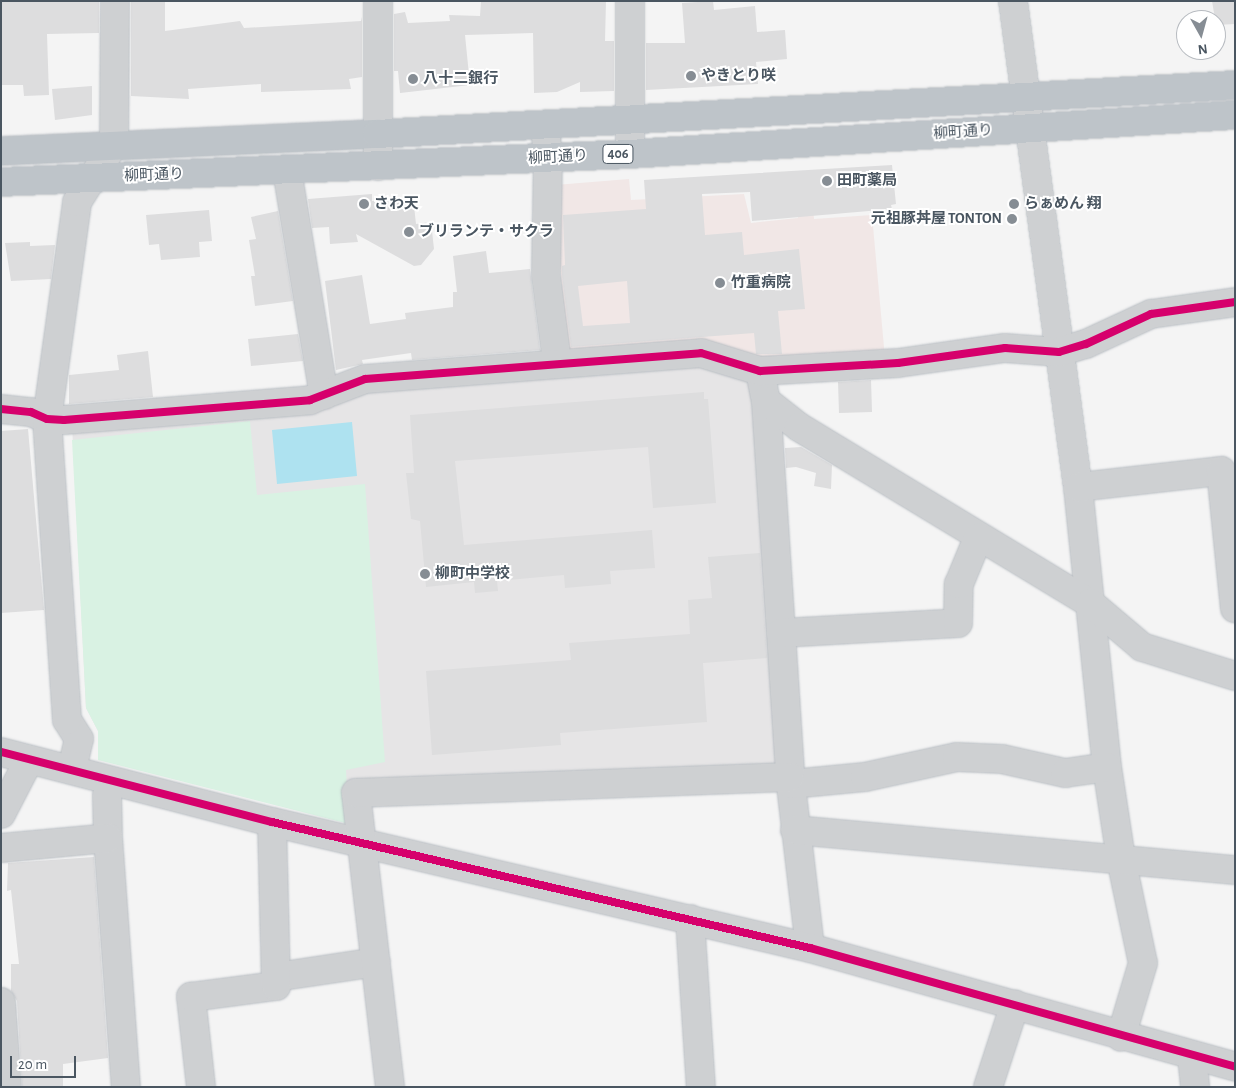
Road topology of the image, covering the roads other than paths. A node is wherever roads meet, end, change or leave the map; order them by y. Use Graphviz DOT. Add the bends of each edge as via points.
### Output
graph roads {
  1 [pos="116,1"];
  2 [pos="378,1"];
  3 [pos="630,1"];
  4 [pos="1014,1"];
  5 [pos="1235,85"];
  6 [pos="1025,98"];
  7 [pos="1235,115"];
  8 [pos="630,120"];
  9 [pos="545,124"];
  10 [pos="1028,128"];
  11 [pos="377,134"];
  12 [pos="114,144"];
  13 [pos="1,151"];
  14 [pos="630,154"];
  15 [pos="548,157"];
  16 [pos="378,166"];
  17 [pos="287,170"];
  18 [pos="92,178"];
  19 [pos="1,182"];
  20 [pos="1235,302"];
  21 [pos="1059,352"];
  22 [pos="558,362"];
  23 [pos="760,371"];
  24 [pos="324,395"];
  25 [pos="766,401"];
  26 [pos="1,409"];
  27 [pos="47,419"];
  28 [pos="1078,487"];
  29 [pos="978,538"];
  30 [pos="1090,604"];
  31 [pos="1235,608"];
  32 [pos="781,633"];
  33 [pos="1235,676"];
  34 [pos="1,752"];
  35 [pos="29,760"];
  36 [pos="1107,767"];
  37 [pos="72,769"];
  38 [pos="790,781"];
  39 [pos="112,783"];
  40 [pos="1,814"];
  41 [pos="272,822"];
  42 [pos="795,830"];
  43 [pos="108,838"];
  44 [pos="362,842"];
  45 [pos="1,848"];
  46 [pos="1121,859"];
  47 [pos="1235,870"];
  48 [pos="690,919"];
  49 [pos="810,948"];
  50 [pos="376,962"];
  51 [pos="276,977"];
  52 [pos="1,1002"];
  53 [pos="1015,1004"];
  54 [pos="1121,1037"];
  55 [pos="1192,1057"];
  56 [pos="1235,1067"];
  57 [pos="7,1087"];
  58 [pos="126,1087"];
  59 [pos="201,1087"];
  60 [pos="390,1087"];
  61 [pos="701,1087"];
  62 [pos="988,1087"];
  63 [pos="1195,1087"];
  1 -- 12 [label="street"];
  2 -- 11 [label="street"];
  3 -- 8 [label="street"];
  4 -- 6 [label="street"];
  5 -- 6 [label="highway, 柳町通り / 406"];
  6 -- 8 [label="highway, 柳町通り / 406"];
  6 -- 10 [label="street"];
  7 -- 10 [label="highway, 柳町通り / 406"];
  8 -- 9 [label="highway, 柳町通り / 406"];
  8 -- 14 [label="street"];
  9 -- 11 [label="highway, 柳町通り / 406"];
  9 -- 15 [label="street"];
  10 -- 14 [label="highway, 柳町通り / 406"];
  10 -- 21 [label="street"];
  11 -- 12 [label="highway, 柳町通り / 406"];
  11 -- 16 [label="street"];
  12 -- 13 [label="highway, 柳町通り / 406"];
  12 -- 18 [label="street"];
  14 -- 15 [label="highway, 柳町通り / 406"];
  15 -- 16 [label="highway, 柳町通り / 406"];
  15 -- 22 [label="street" via="546,276"];
  16 -- 17 [label="highway, 柳町通り / 406"];
  17 -- 18 [label="highway, 柳町通り / 406"];
  17 -- 24 [label="street"];
  18 -- 19 [label="highway, 柳町通り / 406"];
  18 -- 27 [label="street" via="78,202"];
  20 -- 21 [label="street" via="1151,314 1086,344"];
  21 -- 23 [label="street" via="1005,348 898,363"];
  21 -- 28 [label="street"];
  22 -- 23 [label="street" via="701,353"];
  22 -- 24 [label="street" via="365,379"];
  23 -- 25 [label="street"];
  24 -- 27 [label="street" via="310,400"];
  25 -- 29 [label="street" via="787,420"];
  25 -- 32 [label="street"];
  26 -- 27 [label="street" via="31,412"];
  27 -- 37 [label="street" via="67,720 79,739"];
  28 -- 30 [label="street"];
  28 -- 31 [label="street" via="1222,472"];
  29 -- 30 [label="street"];
  29 -- 32 [label="street" via="959,584 958,623"];
  30 -- 33 [label="street" via="1142,647"];
  30 -- 36 [label="street"];
  32 -- 38 [label="street"];
  34 -- 35 [label="street"];
  35 -- 37 [label="street"];
  35 -- 40 [label="street"];
  36 -- 38 [label="street" via="1065,773 1002,759 956,757 865,777"];
  36 -- 46 [label="street"];
  37 -- 39 [label="street"];
  38 -- 42 [label="street"];
  38 -- 44 [label="street" via="356,793"];
  39 -- 41 [label="street"];
  39 -- 43 [label="street" via="107,796"];
  41 -- 44 [label="street"];
  41 -- 51 [label="street"];
  42 -- 46 [label="street"];
  42 -- 49 [label="street"];
  43 -- 45 [label="street"];
  43 -- 58 [label="street"];
  44 -- 48 [label="street"];
  44 -- 50 [label="street"];
  46 -- 47 [label="street"];
  46 -- 54 [label="street" via="1143,963"];
  48 -- 49 [label="street"];
  48 -- 61 [label="street"];
  49 -- 53 [label="street"];
  50 -- 51 [label="street"];
  50 -- 60 [label="street"];
  51 -- 59 [label="street" via="276,986 191,997"];
  52 -- 57 [label="street"];
  53 -- 54 [label="street"];
  53 -- 62 [label="street"];
  54 -- 55 [label="street"];
  55 -- 56 [label="street"];
  55 -- 63 [label="street"];
}
